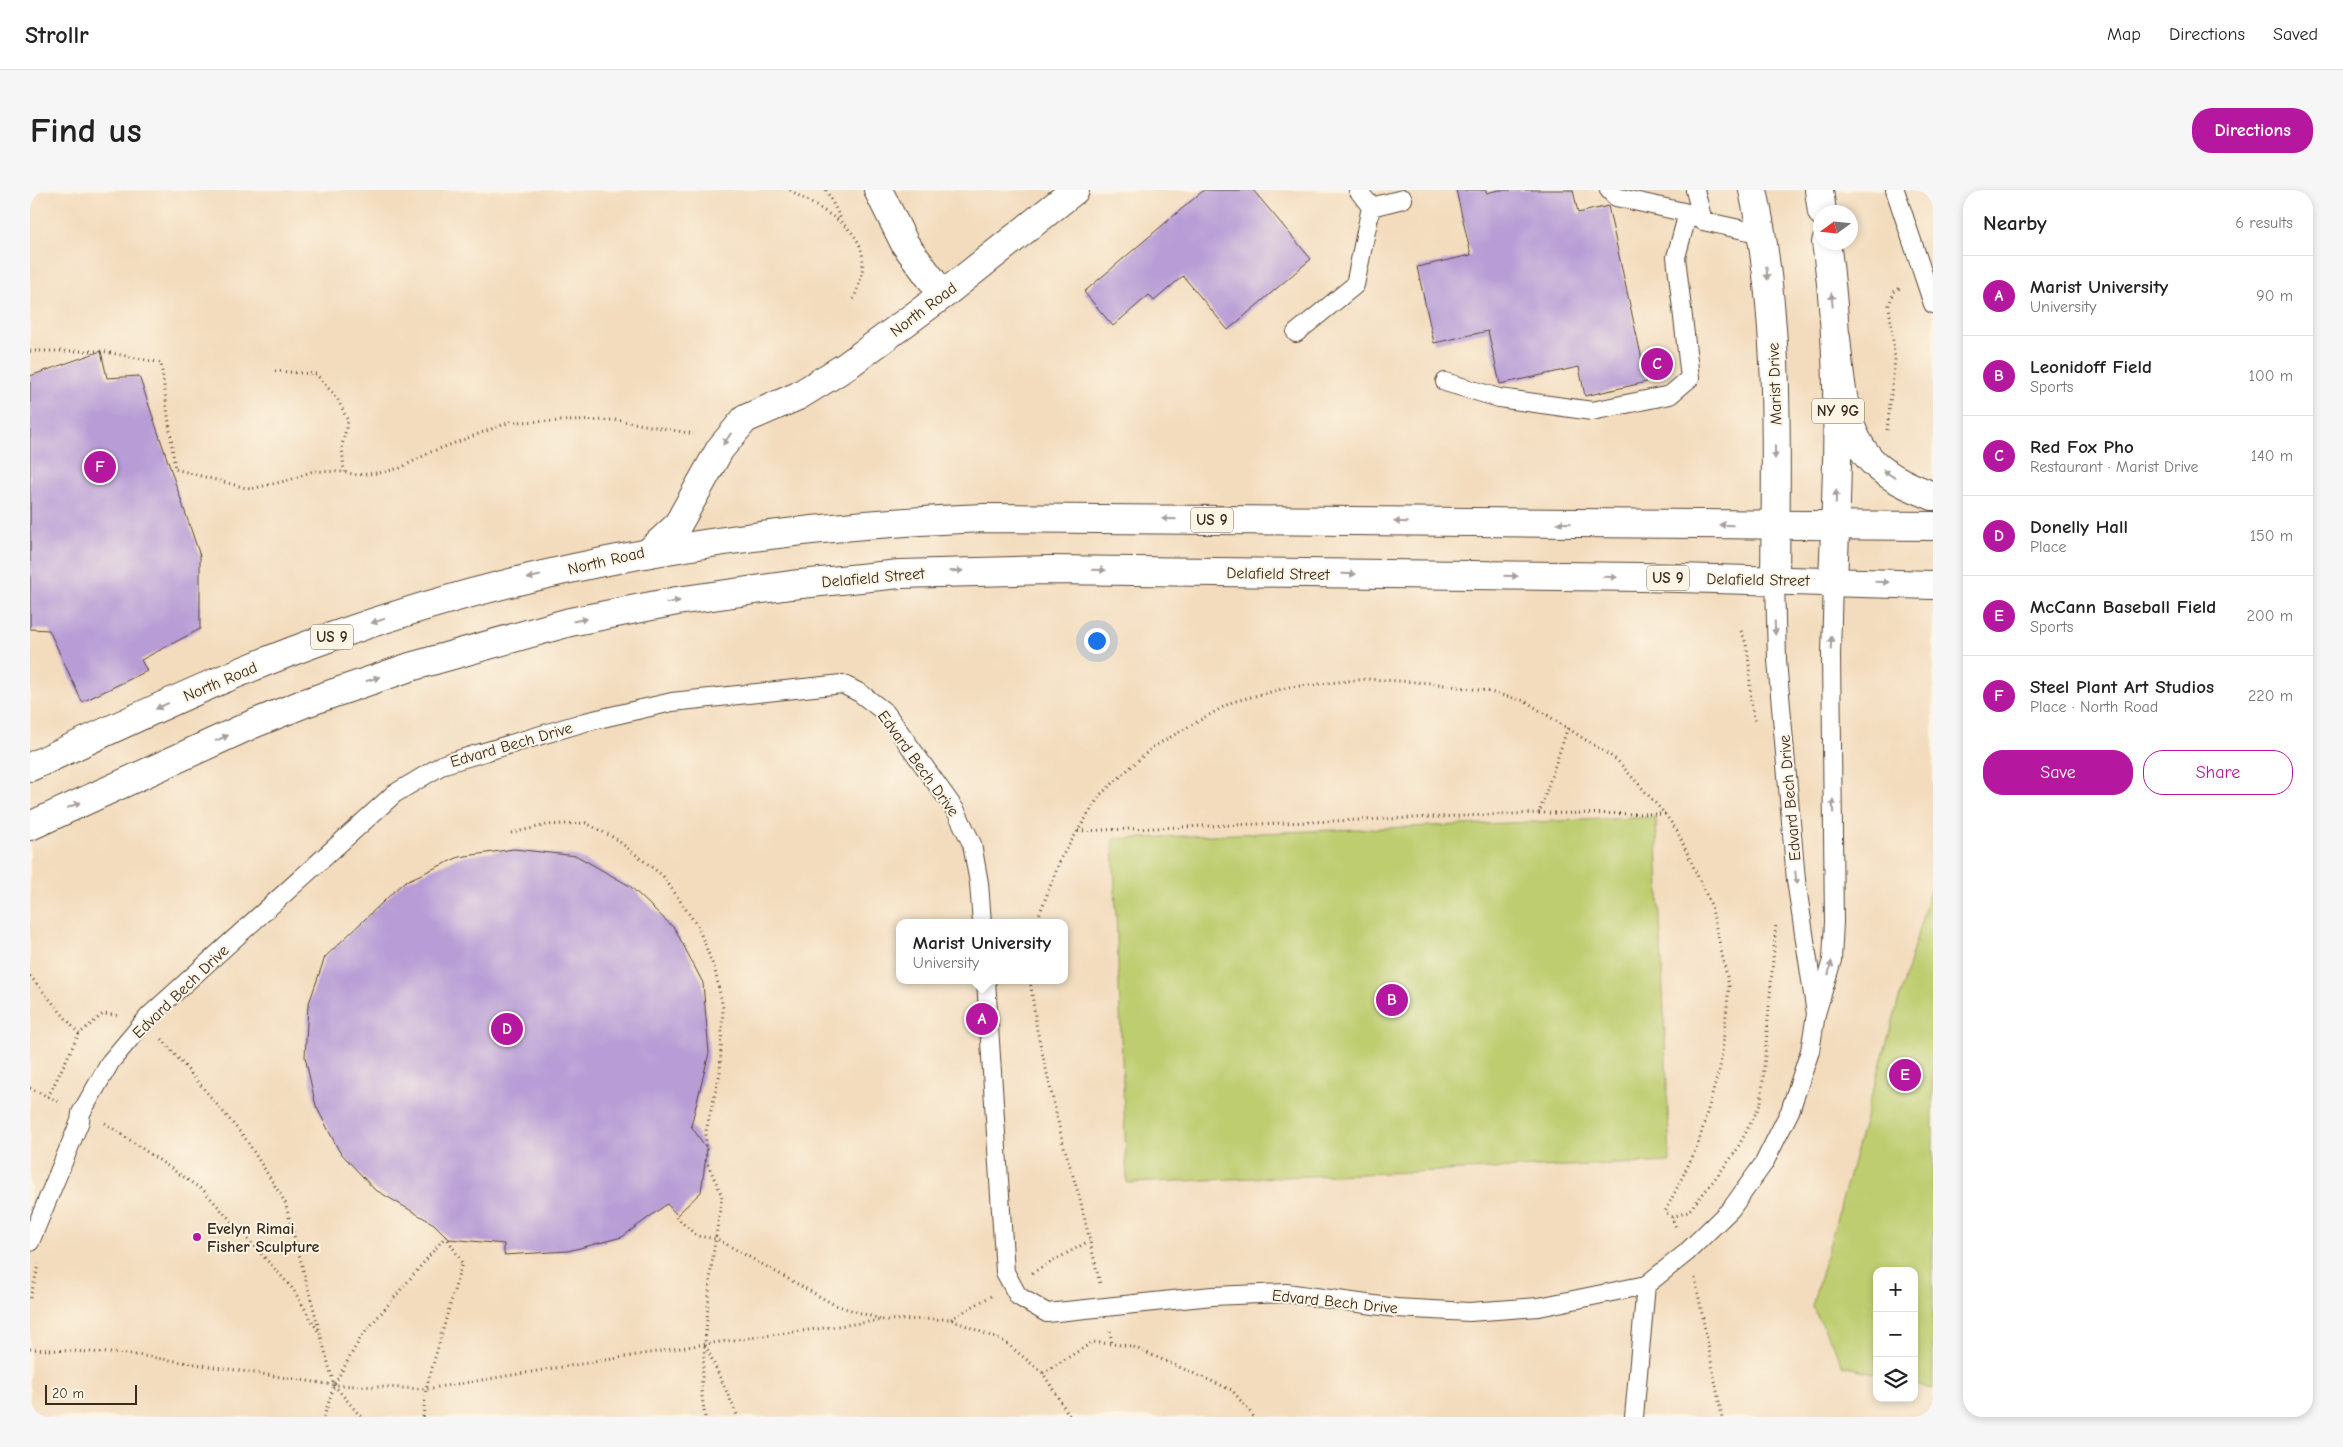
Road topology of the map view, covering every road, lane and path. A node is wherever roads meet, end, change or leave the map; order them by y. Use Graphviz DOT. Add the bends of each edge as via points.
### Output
graph roads {
  1 [pos="790,190"];
  2 [pos="826,190"];
  3 [pos="878,190"];
  4 [pos="1075,190"];
  5 [pos="1358,190"];
  6 [pos="1608,190"];
  7 [pos="1695,190"];
  8 [pos="1753,190"];
  9 [pos="1818,190"];
  10 [pos="1895,190"];
  11 [pos="1403,199"];
  12 [pos="1821,205"];
  13 [pos="1371,207"];
  14 [pos="1696,217"];
  15 [pos="843,224"];
  16 [pos="1762,234"];
  17 [pos="1827,250"];
  18 [pos="1908,282"];
  19 [pos="938,298"];
  20 [pos="853,300"];
  21 [pos="1933,304"];
  22 [pos="1296,333"];
  23 [pos="1836,337"];
  24 [pos="30,351"];
  25 [pos="275,371"];
  26 [pos="1446,382"];
  27 [pos="702,435"];
  28 [pos="1887,435"];
  29 [pos="344,472"];
  30 [pos="1933,496"];
  31 [pos="1775,525"];
  32 [pos="1835,526"];
  33 [pos="1933,526"];
  34 [pos="650,551"];
  35 [pos="1775,580"];
  36 [pos="1833,581"];
  37 [pos="1933,585"];
  38 [pos="1741,631"];
  39 [pos="1568,727"];
  40 [pos="1759,730"];
  41 [pos="30,767"];
  42 [pos="1539,813"];
  43 [pos="1665,814"];
  44 [pos="30,826"];
  45 [pos="1078,831"];
  46 [pos="511,833"];
  47 [pos="982,919"];
  48 [pos="1038,919"];
  49 [pos="1776,922"];
  50 [pos="30,976"];
  51 [pos="986,984"];
  52 [pos="1031,984"];
  53 [pos="1816,1014"];
  54 [pos="149,1016"];
  55 [pos="79,1034"];
  56 [pos="30,1088"];
  57 [pos="48,1097"];
  58 [pos="81,1113"];
  59 [pos="676,1217"];
  60 [pos="1672,1217"];
  61 [pos="717,1239"];
  62 [pos="30,1242"];
  63 [pos="1686,1253"];
  64 [pos="1646,1285"];
  65 [pos="1107,1308"];
  66 [pos="883,1320"];
  67 [pos="705,1344"];
  68 [pos="1112,1344"];
  69 [pos="30,1349"];
  70 [pos="1043,1373"];
  71 [pos="334,1385"];
  72 [pos="426,1389"];
  73 [pos="324,1417"];
  74 [pos="361,1417"];
  75 [pos="423,1417"];
  76 [pos="705,1417"];
  77 [pos="738,1417"];
  78 [pos="1070,1417"];
  79 [pos="1254,1417"];
  80 [pos="1634,1417"];
  81 [pos="1722,1417"];
  1 -- 15 [label="path"];
  2 -- 15 [label="path"];
  3 -- 19 [label="main road" via="905,244"];
  4 -- 19 [label="main road, North Road"];
  5 -- 13 [label="lane"];
  6 -- 14 [label="lane" via="1616,197"];
  7 -- 14 [label="lane"];
  8 -- 16 [label="main road, Marist Drive"];
  9 -- 12 [label="main road"];
  10 -- 21 [label="lane"];
  11 -- 13 [label="lane"];
  13 -- 22 [label="lane" via="1355,285"];
  14 -- 16 [label="lane"];
  14 -- 26 [label="lane" via="1676,257 1690,378 1670,395 1592,411 1499,398"];
  15 -- 20 [label="path" via="856,235 864,258 863,279"];
  16 -- 31 [label="main road, Marist Drive, one-way" via="1773,342"];
  23 -- 17 [label="main road, NY 9G, one-way"];
  18 -- 28 [label="path" via="1894,292 1889,305 1895,359"];
  19 -- 34 [label="main road, North Road, one-way" via="812,389 745,419 729,436 677,526"];
  30 -- 23 [label="main road, one-way" via="1886,473 1864,452 1844,397"];
  32 -- 23 [label="main road, NY 9G, one-way"];
  24 -- 29 [label="path" via="101,351 161,363 175,469 250,489 313,471"];
  25 -- 29 [label="path" via="316,374 337,398 348,421 342,445"];
  27 -- 29 [label="path" via="617,420 510,422 431,452 400,468 357,475"];
  31 -- 32 [label="main road, US 9"];
  31 -- 34 [label="main road, US 9, one-way" via="984,518 817,528"];
  31 -- 35 [label="main road, Marist Drive"];
  32 -- 33 [label="main road, US 9"];
  32 -- 36 [label="main road, NY 9G"];
  34 -- 41 [label="main road, North Road / US 9, one-way" via="486,589 336,635 216,682"];
  35 -- 36 [label="main road, Delafield Street / US 9"];
  44 -- 35 [label="main road, Delafield Street / US 9, one-way" via="253,724 349,687 463,650 625,611 791,585 900,574 1050,570"];
  35 -- 53 [label="lane, Edvard Bech Drive, one-way" via="1777,660 1796,880"];
  36 -- 37 [label="main road, Delafield Street / US 9, one-way"];
  53 -- 36 [label="lane, Edvard Bech Drive, one-way" via="1832,960 1834,922 1830,655"];
  38 -- 40 [label="path" via="1748,645 1750,700"];
  39 -- 42 [label="path"];
  39 -- 43 [label="path" via="1617,760"];
  39 -- 45 [label="path" via="1524,701 1486,691 1431,683 1367,679 1290,687 1232,702 1153,747 1100,795"];
  42 -- 43 [label="path"];
  42 -- 45 [label="path"];
  43 -- 60 [label="path" via="1677,831 1711,905 1729,986 1721,1063 1698,1146 1665,1212"];
  45 -- 48 [label="path" via="1061,858"];
  46 -- 61 [label="path" via="547,825 586,824 616,839 663,876 698,927 715,970 723,1008 720,1073 706,1131 706,1160 722,1196"];
  47 -- 54 [label="lane, Edvard Bech Drive" via="972,844 956,810 886,713 860,693 842,684 672,702 586,722 444,764 394,794"];
  49 -- 60 [label="path" via="1761,1103 1735,1153 1707,1189 1688,1212"];
  50 -- 55 [label="path"];
  51 -- 65 [label="lane, Edvard Bech Drive" via="1005,1272 1018,1296 1047,1313"];
  52 -- 65 [label="path" via="1037,1030 1063,1143"];
  53 -- 63 [label="lane, Edvard Bech Drive" via="1810,1051 1800,1083 1764,1163 1731,1209"];
  54 -- 55 [label="path" via="103,1014"];
  54 -- 58 [label="lane, Edvard Bech Drive" via="111,1061"];
  54 -- 71 [label="path" via="163,1041 245,1138 285,1202"];
  55 -- 57 [label="path"];
  56 -- 57 [label="path"];
  57 -- 58 [label="path"];
  58 -- 62 [label="lane, Edvard Bech Drive"];
  58 -- 71 [label="path" via="97,1117 204,1191 248,1237 293,1290 320,1335"];
  59 -- 61 [label="path" via="697,1236"];
  60 -- 63 [label="path"];
  61 -- 66 [label="path" via="835,1306"];
  61 -- 67 [label="path" via="711,1269"];
  63 -- 64 [label="lane, Edvard Bech Drive"];
  63 -- 81 [label="path" via="1696,1280"];
  64 -- 65 [label="lane, Edvard Bech Drive" via="1539,1307 1469,1312 1396,1308 1286,1293 1212,1296"];
  64 -- 80 [label="lane"];
  65 -- 68 [label="path"];
  66 -- 67 [label="path"];
  66 -- 70 [label="path" via="950,1319 1004,1342"];
  67 -- 72 [label="path"];
  67 -- 76 [label="path" via="701,1390"];
  67 -- 77 [label="path"];
  68 -- 70 [label="path" via="1093,1342"];
  68 -- 79 [label="path" via="1131,1346 1232,1390"];
  69 -- 71 [label="path" via="130,1354"];
  70 -- 78 [label="path"];
  71 -- 72 [label="path"];
  71 -- 72 [label="path" via="361,1337 446,1236 462,1263"];
  71 -- 73 [label="path"];
  71 -- 74 [label="path"];
  72 -- 75 [label="path"];
}
